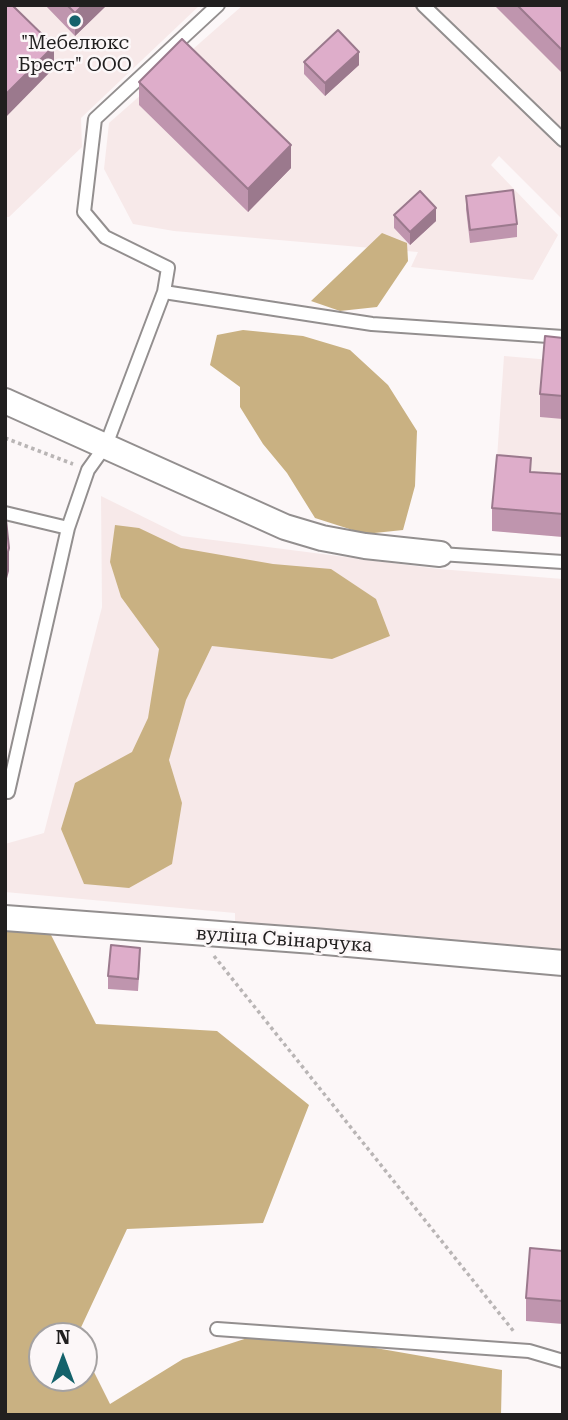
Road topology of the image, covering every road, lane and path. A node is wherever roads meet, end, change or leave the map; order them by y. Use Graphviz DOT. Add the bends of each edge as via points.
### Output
graph roads {
  1 [pos="218,5"];
  2 [pos="423,5"];
  3 [pos="563,140"];
  4 [pos="164,292"];
  5 [pos="563,337"];
  6 [pos="5,401"];
  7 [pos="5,438"];
  8 [pos="106,445"];
  9 [pos="88,470"];
  10 [pos="5,513"];
  11 [pos="68,528"];
  12 [pos="440,554"];
  13 [pos="563,562"];
  14 [pos="8,792"];
  15 [pos="5,918"];
  16 [pos="131,928"];
  17 [pos="195,933"];
  18 [pos="129,955"];
  19 [pos="563,964"];
  20 [pos="217,1329"];
  21 [pos="529,1350"];
  22 [pos="563,1361"];
  1 -- 4 [label="lane" via="95,119 83,212 105,237 168,268"];
  2 -- 3 [label="lane"];
  4 -- 5 [label="lane" via="372,324"];
  4 -- 8 [label="lane"];
  6 -- 8 [label="street"];
  7 -- 9 [label="path"];
  8 -- 9 [label="lane"];
  8 -- 12 [label="street" via="285,527 365,546"];
  9 -- 11 [label="lane"];
  10 -- 11 [label="lane"];
  11 -- 14 [label="lane"];
  12 -- 13 [label="lane"];
  15 -- 16 [label="street, вуліца Свінарчука"];
  16 -- 17 [label="street, вуліца Свінарчука"];
  16 -- 18 [label="street"];
  17 -- 19 [label="street, вуліца Свінарчука"];
  17 -- 21 [label="path"];
  20 -- 21 [label="lane"];
  21 -- 22 [label="lane"];
}
